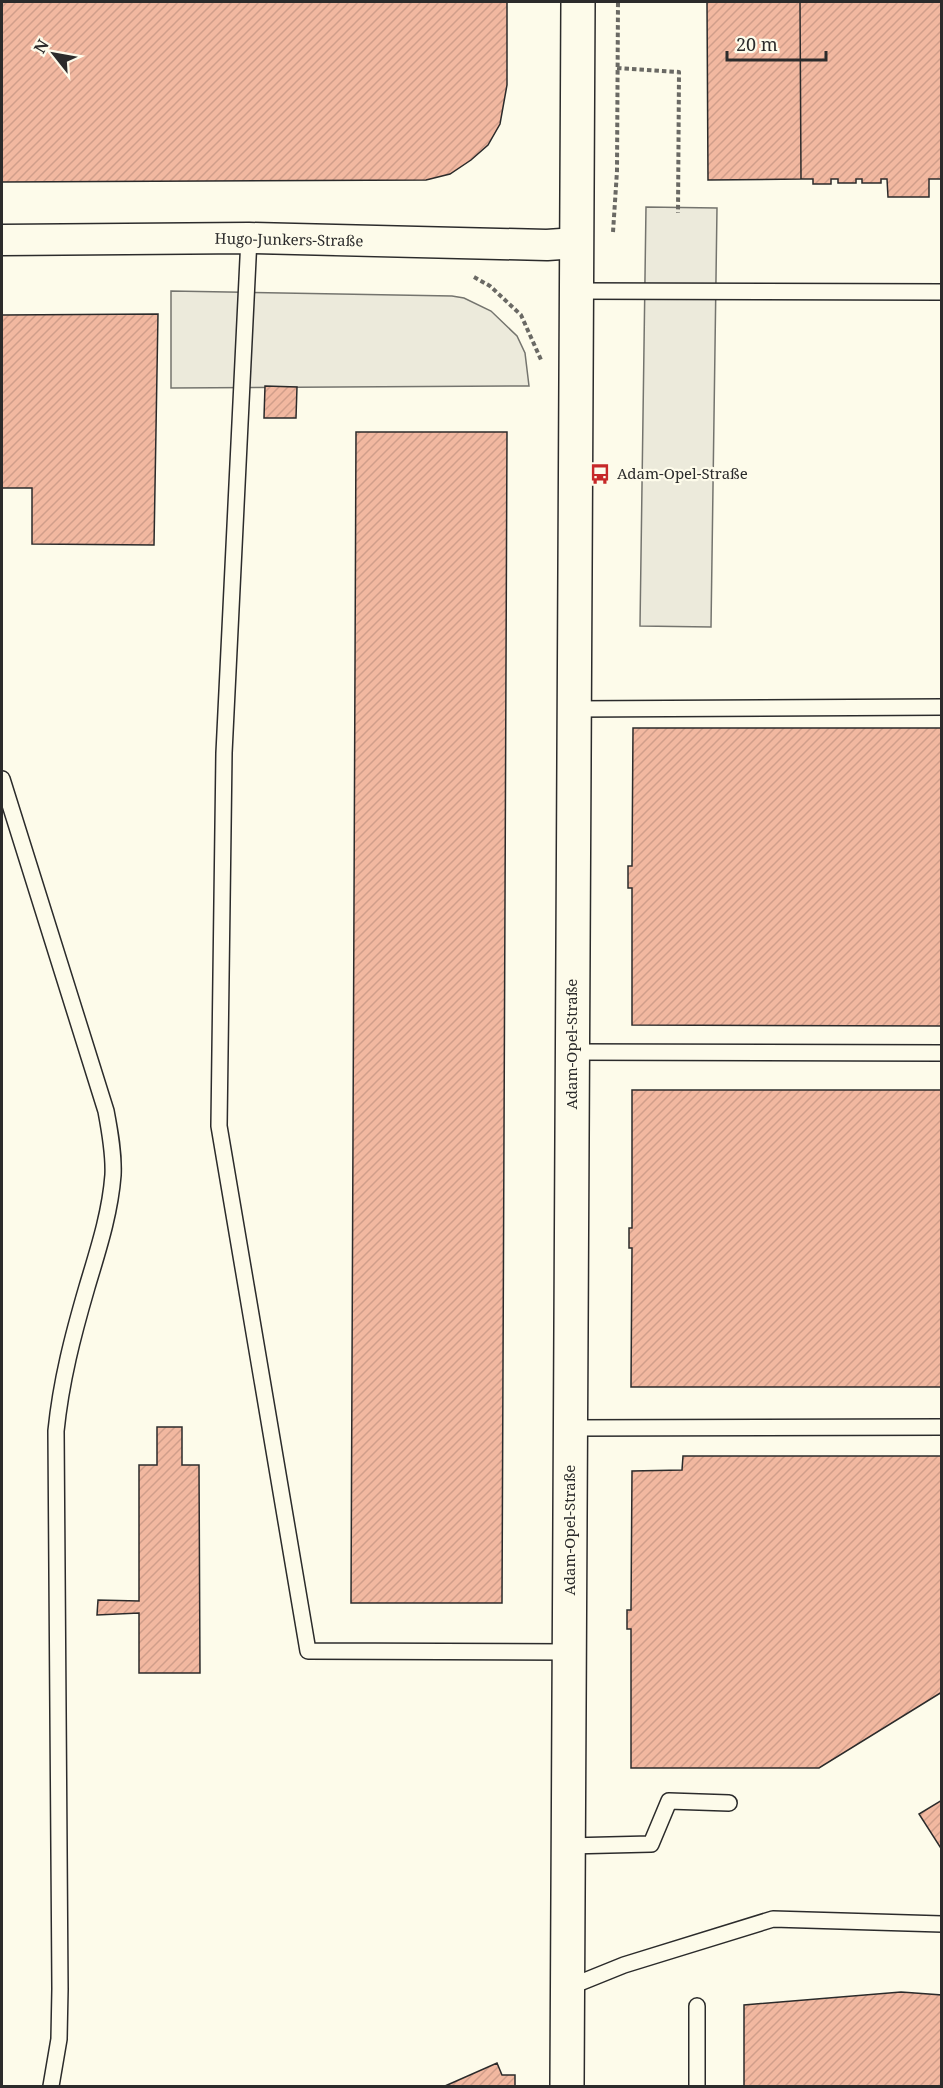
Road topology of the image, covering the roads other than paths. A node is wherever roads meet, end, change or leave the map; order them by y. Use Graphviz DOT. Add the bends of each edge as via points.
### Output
graph roads {
  1 [pos="578,2"];
  2 [pos="249,238"];
  3 [pos="2,240"];
  4 [pos="576,243"];
  5 [pos="576,291"];
  6 [pos="942,292"];
  7 [pos="942,707"];
  8 [pos="574,709"];
  9 [pos="2,779"];
  10 [pos="572,1052"];
  11 [pos="942,1053"];
  12 [pos="942,1427"];
  13 [pos="570,1428"];
  14 [pos="569,1652"];
  15 [pos="729,1803"];
  16 [pos="568,1846"];
  17 [pos="942,1924"];
  18 [pos="567,1988"];
  19 [pos="697,2006"];
  20 [pos="51,2086"];
  21 [pos="567,2086"];
  22 [pos="697,2086"];
  1 -- 4 [label="main road, Adam-Opel-Straße"];
  2 -- 3 [label="street, Hugo-Junkers-Straße"];
  2 -- 4 [label="street, Hugo-Junkers-Straße"];
  2 -- 14 [label="lane" via="224,753 219,1126 308,1651"];
  4 -- 5 [label="main road, Adam-Opel-Straße"];
  5 -- 6 [label="lane"];
  5 -- 8 [label="main road, Adam-Opel-Straße"];
  7 -- 8 [label="lane"];
  8 -- 10 [label="main road, Adam-Opel-Straße"];
  9 -- 20 [label="lane" via="106,1111 112,1144 109,1206 66,1365 56,1431 60,1989 59,2039"];
  10 -- 11 [label="lane"];
  10 -- 13 [label="main road, Adam-Opel-Straße"];
  12 -- 13 [label="lane"];
  13 -- 14 [label="main road, Adam-Opel-Straße"];
  14 -- 16 [label="main road, Adam-Opel-Straße"];
  15 -- 16 [label="lane" via="669,1801 651,1844"];
  16 -- 18 [label="main road, Adam-Opel-Straße"];
  17 -- 18 [label="lane" via="773,1919 624,1965"];
  18 -- 21 [label="main road, Adam-Opel-Straße"];
  19 -- 22 [label="lane"];
}
